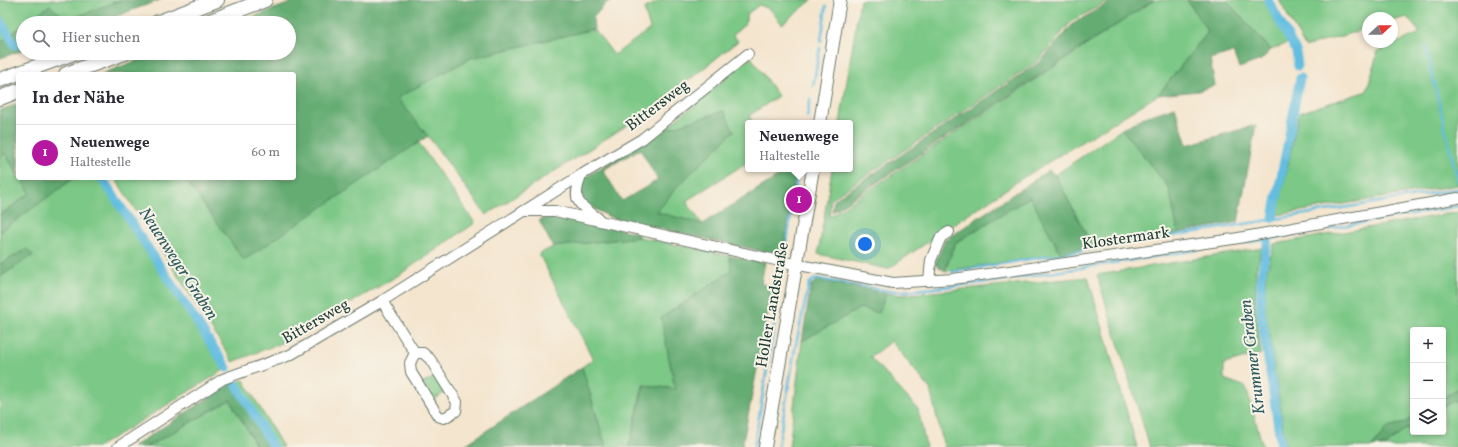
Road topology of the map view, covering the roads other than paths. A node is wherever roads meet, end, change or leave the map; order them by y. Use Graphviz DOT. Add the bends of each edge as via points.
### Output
graph roads {
  1 [pos="217,0"];
  2 [pos="265,0"];
  3 [pos="840,0"];
  4 [pos="175,16"];
  5 [pos="223,16"];
  6 [pos="748,54"];
  7 [pos="55,60"];
  8 [pos="105,60"];
  9 [pos="22,72"];
  10 [pos="72,72"];
  11 [pos="16,74"];
  12 [pos="0,80"];
  13 [pos="16,92"];
  14 [pos="0,98"];
  15 [pos="820,120"];
  16 [pos="812,172"];
  17 [pos="581,175"];
  18 [pos="1458,198"];
  19 [pos="524,211"];
  20 [pos="602,221"];
  21 [pos="949,232"];
  22 [pos="797,264"];
  23 [pos="929,281"];
  24 [pos="382,301"];
  25 [pos="416,353"];
  26 [pos="118,447"];
  27 [pos="765,447"];
  1 -- 4 [label="highway"];
  2 -- 5 [label="highway"];
  3 -- 15 [label="main road"];
  6 -- 17 [label="street, Bittersweg" via="642,139"];
  7 -- 9 [label="highway"];
  8 -- 10 [label="highway"];
  11 -- 12 [label="highway"];
  13 -- 14 [label="highway"];
  16 -- 22 [label="main road, Holler Landstraße"];
  17 -- 19 [label="street, Bittersweg"];
  17 -- 20 [label="street" via="576,191 580,205"];
  18 -- 23 [label="street, Klostermark" via="1233,239"];
  19 -- 20 [label="street" via="556,211"];
  19 -- 24 [label="street, Bittersweg"];
  20 -- 22 [label="street"];
  21 -- 23 [label="street" via="941,237 931,260"];
  22 -- 23 [label="street, Klostermark" via="893,283"];
  22 -- 27 [label="main road, Holler Landstraße"];
  24 -- 25 [label="street"];
  24 -- 26 [label="street, Bittersweg" via="290,355 223,380"];
  25 -- 25 [label="street" via="410,363 411,372 438,416 444,418 456,411 457,402 430,359 422,353"];
}
